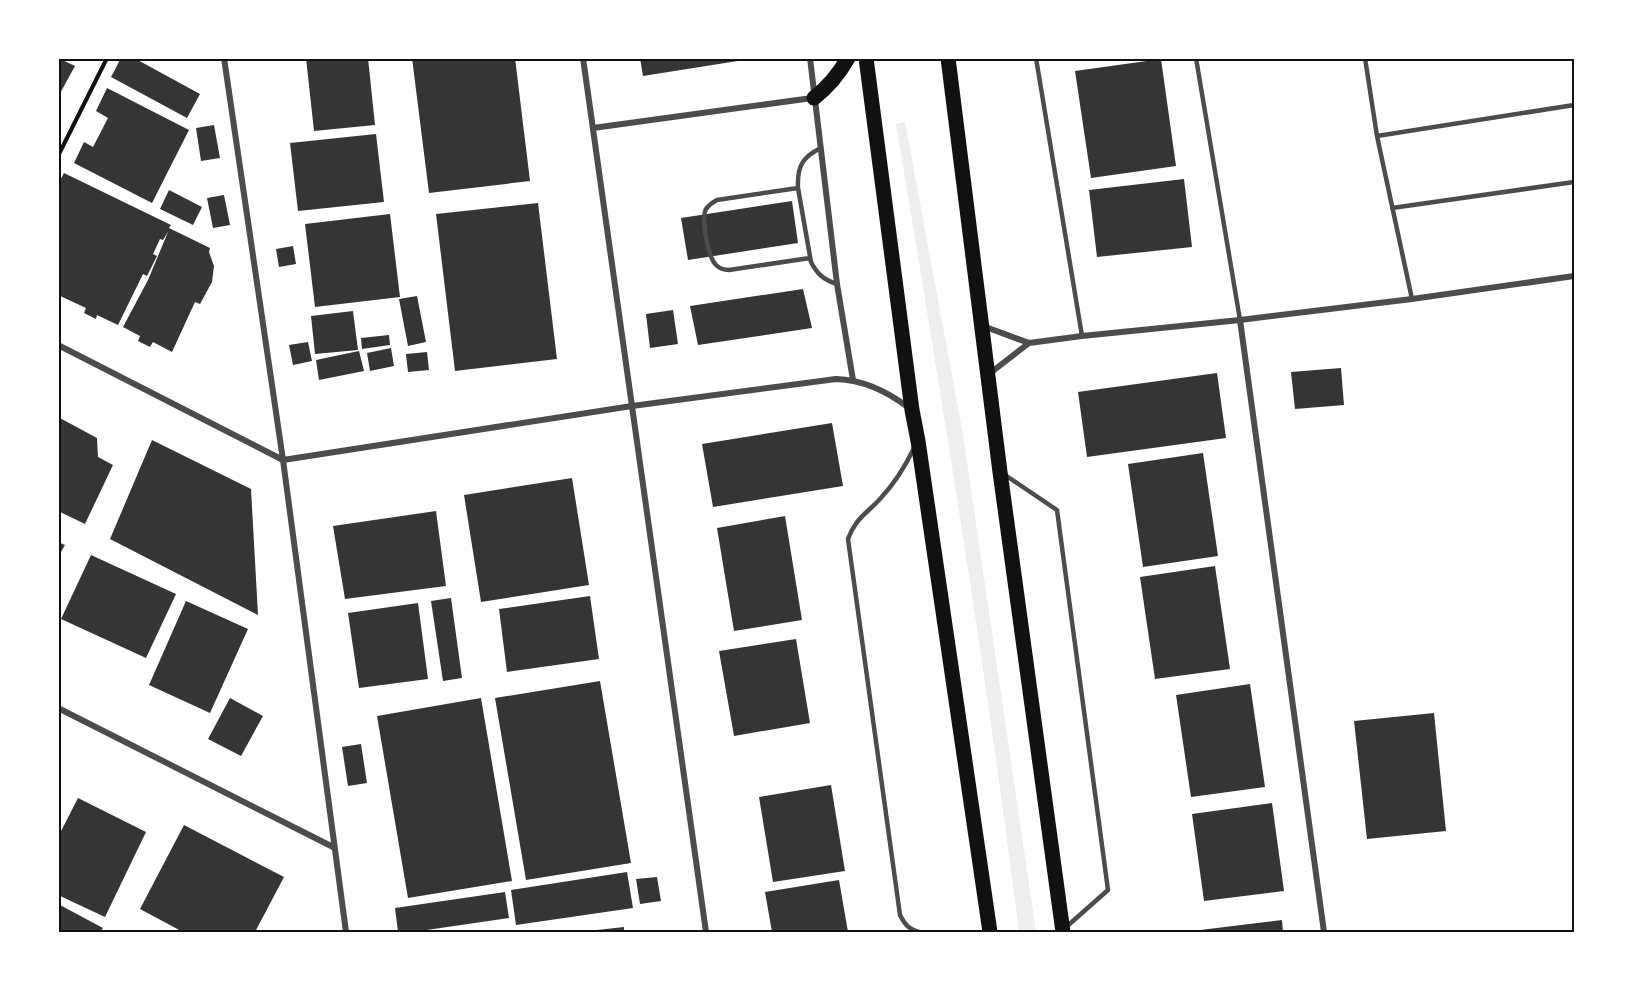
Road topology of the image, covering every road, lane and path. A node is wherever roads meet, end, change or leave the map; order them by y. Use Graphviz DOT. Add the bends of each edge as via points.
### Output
graph roads {
  1 [pos="107,58"];
  2 [pos="224,58"];
  3 [pos="583,58"];
  4 [pos="810,58"];
  5 [pos="848,58"];
  6 [pos="866,58"];
  7 [pos="948,58"];
  8 [pos="1036,58"];
  9 [pos="1196,58"];
  10 [pos="1365,58"];
  11 [pos="814,98"];
  12 [pos="1575,105"];
  13 [pos="593,128"];
  14 [pos="1377,136"];
  15 [pos="821,148"];
  16 [pos="58,156"];
  17 [pos="1575,182"];
  18 [pos="798,188"];
  19 [pos="1392,208"];
  20 [pos="810,258"];
  21 [pos="1575,276"];
  22 [pos="837,284"];
  23 [pos="1412,299"];
  24 [pos="1240,320"];
  25 [pos="982,326"];
  26 [pos="1082,336"];
  27 [pos="1029,343"];
  28 [pos="58,345"];
  29 [pos="989,374"];
  30 [pos="853,380"];
  31 [pos="632,406"];
  32 [pos="912,410"];
  33 [pos="918,441"];
  34 [pos="283,460"];
  35 [pos="1000,472"];
  36 [pos="58,708"];
  37 [pos="333,847"];
  38 [pos="1063,931"];
  39 [pos="346,933"];
  40 [pos="706,933"];
  41 [pos="919,933"];
  42 [pos="990,933"];
  43 [pos="1324,933"];
  1 -- 16 [label="path"];
  2 -- 34 [label="street"];
  3 -- 13 [label="street"];
  4 -- 11 [label="street"];
  5 -- 11 [label="main road" via="827,88"];
  6 -- 32 [label="main road"];
  7 -- 25 [label="main road"];
  8 -- 26 [label="lane"];
  9 -- 24 [label="lane"];
  10 -- 14 [label="lane"];
  11 -- 13 [label="street"];
  11 -- 15 [label="street"];
  12 -- 14 [label="lane"];
  13 -- 31 [label="street"];
  14 -- 19 [label="lane"];
  15 -- 18 [label="lane" via="804,159 799,168"];
  15 -- 22 [label="street"];
  17 -- 19 [label="lane"];
  18 -- 20 [label="lane"];
  18 -- 20 [label="lane" via="717,200 706,210 704,224 711,258 723,270"];
  19 -- 23 [label="lane"];
  20 -- 22 [label="lane" via="821,277"];
  21 -- 23 [label="street"];
  22 -- 30 [label="street"];
  23 -- 24 [label="street"];
  24 -- 26 [label="street"];
  24 -- 43 [label="street"];
  25 -- 27 [label="street"];
  25 -- 29 [label="main road"];
  26 -- 27 [label="street"];
  27 -- 29 [label="street"];
  28 -- 34 [label="street"];
  29 -- 35 [label="main road"];
  30 -- 31 [label="street"];
  30 -- 32 [label="street" via="884,392"];
  31 -- 34 [label="street"];
  31 -- 40 [label="street"];
  32 -- 33 [label="main road"];
  33 -- 41 [label="lane" via="895,481 857,521 848,540 900,915 910,929"];
  33 -- 42 [label="main road"];
  34 -- 37 [label="street"];
  35 -- 38 [label="main road"];
  35 -- 38 [label="lane" via="1058,510 1108,890"];
  36 -- 37 [label="street"];
  37 -- 39 [label="street"];
}
